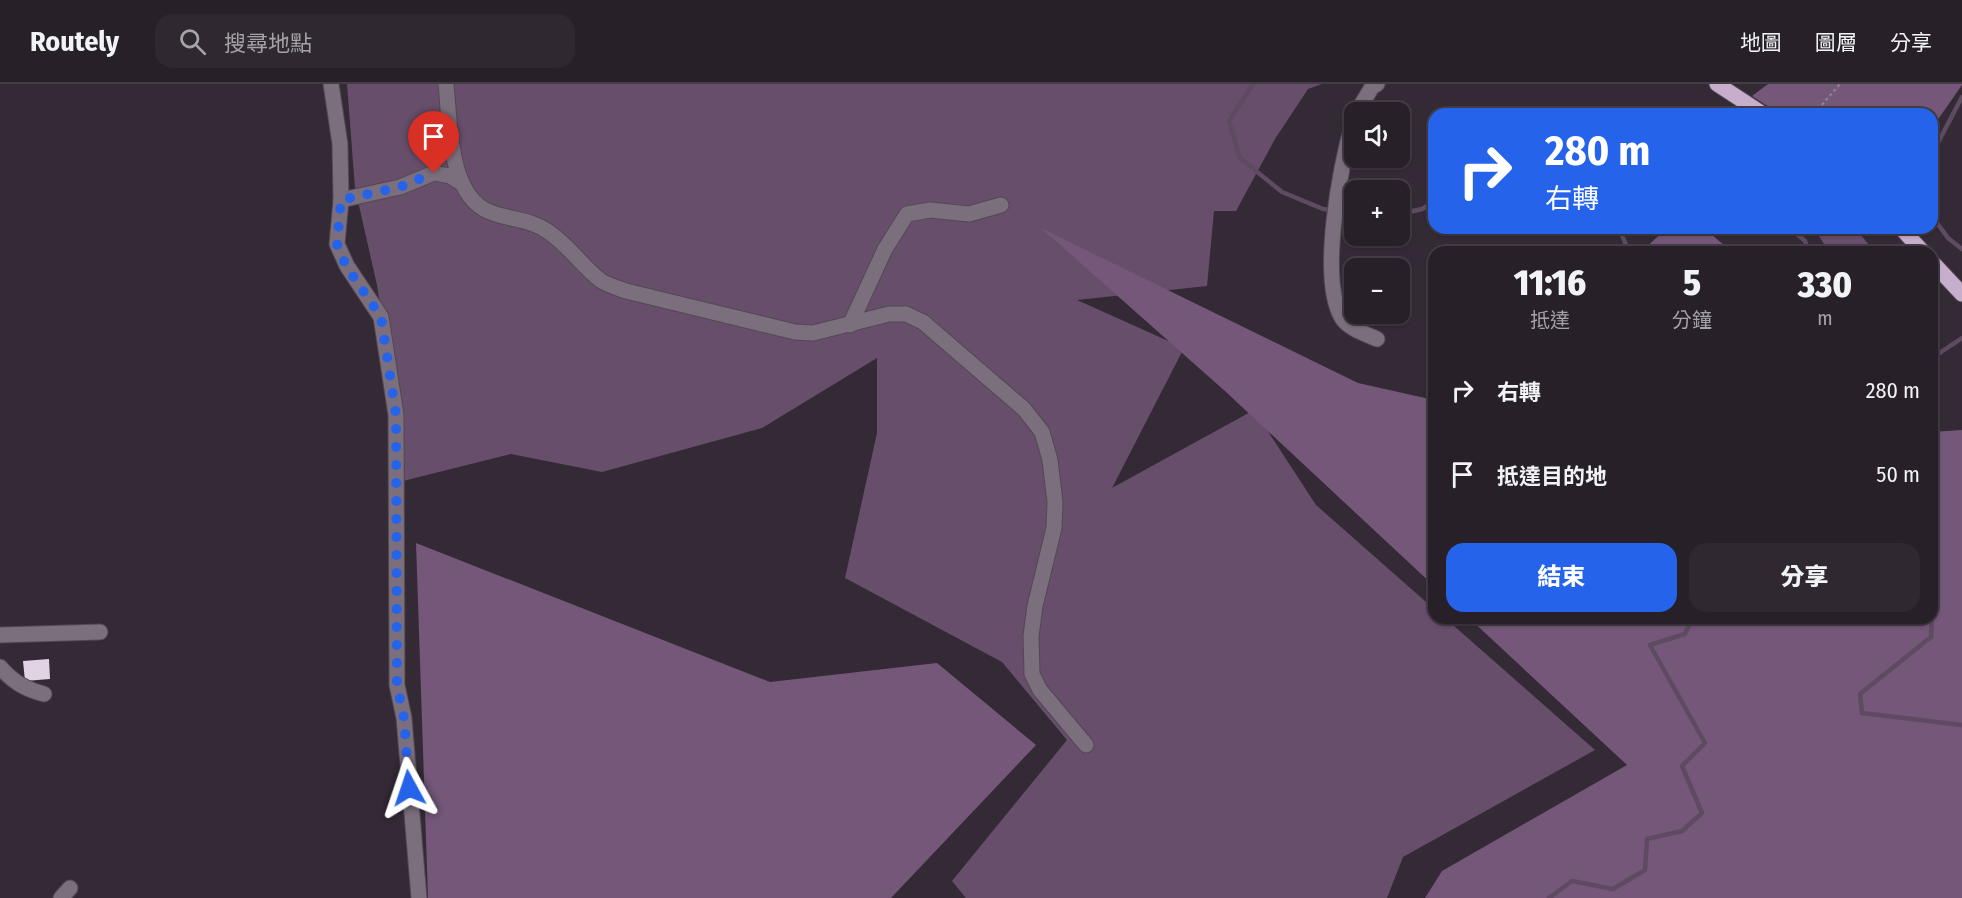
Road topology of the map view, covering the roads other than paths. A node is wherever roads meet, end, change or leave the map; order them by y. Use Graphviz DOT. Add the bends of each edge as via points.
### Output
graph roads {
  1 [pos="331,84"];
  2 [pos="446,84"];
  3 [pos="1377,84"];
  4 [pos="1717,84"];
  5 [pos="1363,102"];
  6 [pos="1754,108"];
  7 [pos="1344,158"];
  8 [pos="461,183"];
  9 [pos="341,200"];
  10 [pos="1001,204"];
  11 [pos="1906,234"];
  12 [pos="1917,246"];
  13 [pos="1938,268"];
  14 [pos="1962,294"];
  15 [pos="850,325"];
  16 [pos="1377,339"];
  17 [pos="100,632"];
  18 [pos="0,635"];
  19 [pos="0,668"];
  20 [pos="44,694"];
  21 [pos="1086,745"];
  22 [pos="419,898"];
  1 -- 9 [label="street" via="340,144"];
  2 -- 8 [label="street"];
  3 -- 5 [label="street"];
  4 -- 6 [label="main road"];
  7 -- 16 [label="street" via="1330,274 1344,320"];
  8 -- 9 [label="street" via="434,173 400,187"];
  8 -- 15 [label="street" via="476,204 490,212 534,223 551,233 602,281 626,291 795,332 813,333"];
  9 -- 22 [label="street" via="337,244 346,266 381,317 396,415 397,685 404,718"];
  10 -- 15 [label="street" via="969,214 930,210 906,214"];
  11 -- 12 [label="main road"];
  13 -- 14 [label="main road"];
  15 -- 21 [label="street" via="889,314 906,314 923,322 1024,409 1042,432 1055,502 1049,552 1035,606 1032,674 1040,690"];
  17 -- 18 [label="street"];
  19 -- 20 [label="street" via="26,689"];
}
